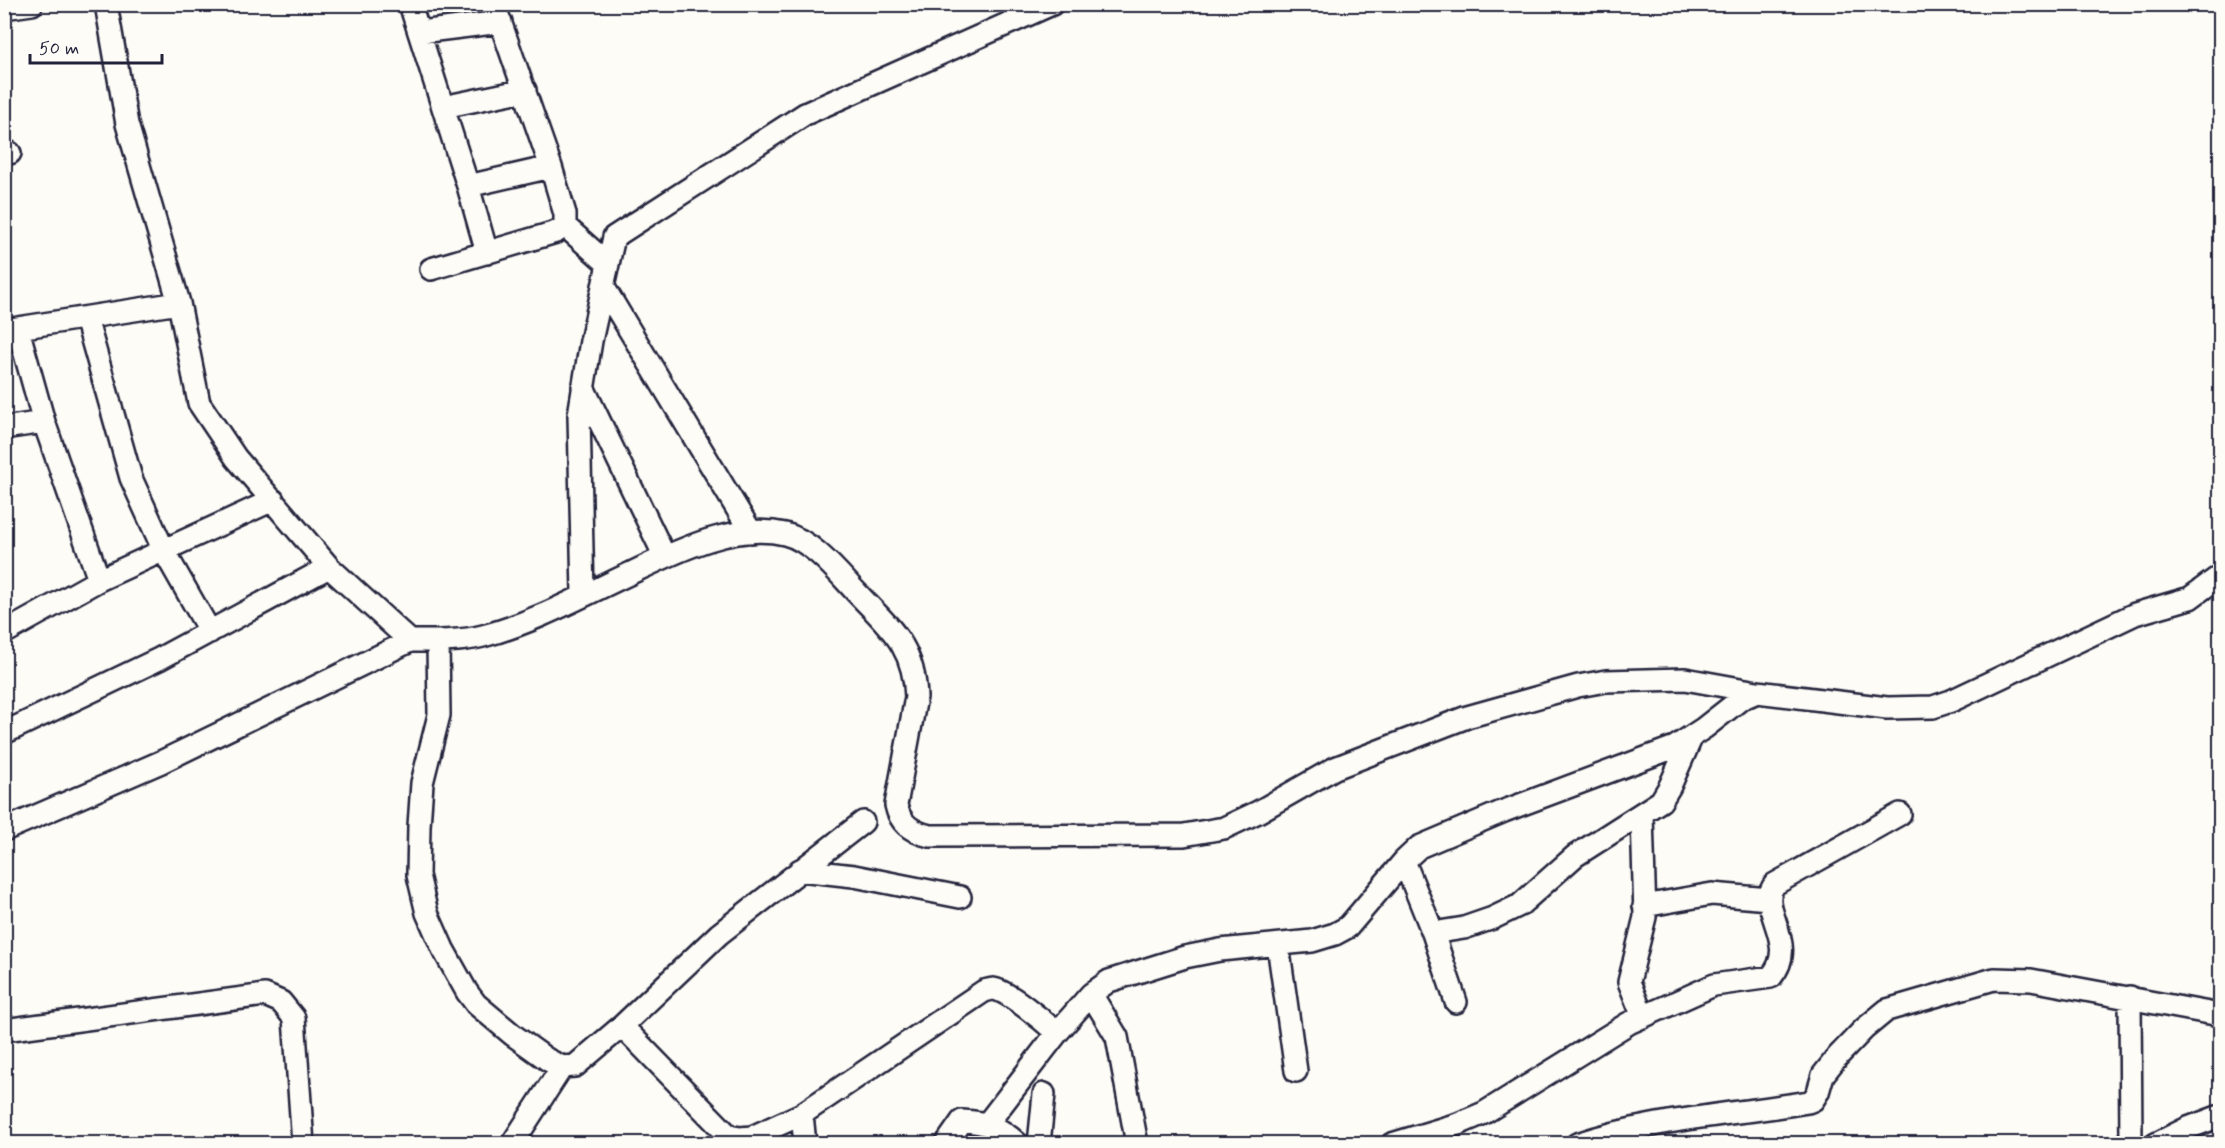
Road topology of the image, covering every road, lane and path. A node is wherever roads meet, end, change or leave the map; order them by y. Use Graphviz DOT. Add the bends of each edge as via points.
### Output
graph roads {
  1 [pos="32,4"];
  2 [pos="106,4"];
  3 [pos="410,4"];
  4 [pos="1052,4"];
  5 [pos="4,8"];
  6 [pos="498,13"];
  7 [pos="420,32"];
  8 [pos="525,90"];
  9 [pos="443,107"];
  10 [pos="551,167"];
  11 [pos="468,186"];
  12 [pos="565,226"];
  13 [pos="487,253"];
  14 [pos="608,264"];
  15 [pos="431,269"];
  16 [pos="603,286"];
  17 [pos="179,303"];
  18 [pos="86,318"];
  19 [pos="11,329"];
  20 [pos="583,387"];
  21 [pos="44,422"];
  22 [pos="4,428"];
  23 [pos="273,500"];
  24 [pos="751,532"];
  25 [pos="164,551"];
  26 [pos="665,557"];
  27 [pos="329,567"];
  28 [pos="99,580"];
  29 [pos="2219,580"];
  30 [pos="583,595"];
  31 [pos="210,632"];
  32 [pos="4,633"];
  33 [pos="410,641"];
  34 [pos="438,641"];
  35 [pos="1757,692"];
  36 [pos="4,733"];
  37 [pos="1692,736"];
  38 [pos="1900,814"];
  39 [pos="1642,815"];
  40 [pos="863,822"];
  41 [pos="4,830"];
  42 [pos="1404,861"];
  43 [pos="800,870"];
  44 [pos="960,897"];
  45 [pos="1769,899"];
  46 [pos="1644,906"];
  47 [pos="1433,933"];
  48 [pos="1278,945"];
  49 [pos="1091,994"];
  50 [pos="2130,998"];
  51 [pos="1456,1002"];
  52 [pos="2220,1015"];
  53 [pos="1643,1017"];
  54 [pos="622,1026"];
  55 [pos="4,1030"];
  56 [pos="1057,1033"];
  57 [pos="562,1067"];
  58 [pos="1296,1071"];
  59 [pos="1044,1094"];
  60 [pos="802,1114"];
  61 [pos="2220,1116"];
  62 [pos="987,1124"];
  63 [pos="753,1140"];
  64 [pos="303,1143"];
  65 [pos="512,1143"];
  66 [pos="805,1143"];
  67 [pos="946,1143"];
  68 [pos="1018,1143"];
  69 [pos="1039,1143"];
  70 [pos="1137,1143"];
  71 [pos="1392,1143"];
  72 [pos="1577,1143"];
  73 [pos="2131,1143"];
  74 [pos="2156,1143"];
  1 -- 5 [label="street"];
  2 -- 17 [label="street" via="127,124"];
  3 -- 7 [label="street"];
  4 -- 14 [label="street" via="805,114 614,237"];
  6 -- 7 [label="street"];
  6 -- 8 [label="street"];
  7 -- 9 [label="street"];
  8 -- 9 [label="street"];
  8 -- 10 [label="street"];
  9 -- 11 [label="street"];
  10 -- 11 [label="street"];
  10 -- 12 [label="street"];
  11 -- 13 [label="street"];
  12 -- 13 [label="street"];
  12 -- 14 [label="street"];
  13 -- 15 [label="street"];
  14 -- 16 [label="street"];
  16 -- 20 [label="street"];
  16 -- 24 [label="street"];
  17 -- 18 [label="street"];
  17 -- 23 [label="street" via="199,403 236,458"];
  18 -- 19 [label="street"];
  18 -- 25 [label="street" via="131,478"];
  19 -- 21 [label="street"];
  20 -- 26 [label="street"];
  20 -- 30 [label="street" via="579,415"];
  21 -- 22 [label="street"];
  21 -- 28 [label="street"];
  23 -- 25 [label="street"];
  23 -- 27 [label="street"];
  24 -- 26 [label="street" via="693,544"];
  24 -- 35 [label="street" via="786,534 819,553 894,633 910,657 916,697 896,805 898,815 910,829 930,836 1204,833 1258,812 1346,763 1467,717 1578,686 1606,681 1685,680"];
  25 -- 28 [label="street"];
  25 -- 31 [label="street"];
  26 -- 30 [label="street"];
  27 -- 31 [label="street"];
  27 -- 33 [label="street"];
  28 -- 32 [label="street"];
  29 -- 35 [label="street" via="2190,598 2135,614 1933,707 1887,708"];
  30 -- 34 [label="street" via="530,620 483,636"];
  31 -- 36 [label="street"];
  33 -- 34 [label="street"];
  33 -- 41 [label="street" via="161,762"];
  34 -- 57 [label="street" via="440,715 422,783 419,826 418,875 427,914 442,949 476,1004 513,1035"];
  35 -- 37 [label="street" via="1741,699"];
  37 -- 39 [label="street" via="1661,801"];
  37 -- 42 [label="street" via="1676,747 1438,837"];
  38 -- 45 [label="street" via="1775,884"];
  39 -- 46 [label="street"];
  39 -- 47 [label="street" via="1575,856 1520,905 1464,928"];
  40 -- 43 [label="street"];
  42 -- 47 [label="street"];
  42 -- 48 [label="street" via="1348,927 1323,939"];
  43 -- 44 [label="street" via="854,876"];
  43 -- 54 [label="street" via="719,934"];
  45 -- 46 [label="street" via="1712,894"];
  45 -- 53 [label="street" via="1783,948 1780,965 1771,977 1714,985"];
  46 -- 53 [label="street" via="1645,917 1629,982"];
  47 -- 51 [label="street"];
  48 -- 49 [label="street" via="1185,957 1109,981"];
  48 -- 58 [label="street"];
  49 -- 56 [label="street"];
  49 -- 70 [label="street" via="1117,1037"];
  50 -- 52 [label="street"];
  50 -- 72 [label="street" via="2031,980 1994,979 1887,1010 1838,1056 1823,1075 1813,1100 1808,1102 1677,1120"];
  50 -- 73 [label="street"];
  53 -- 71 [label="street" via="1484,1113"];
  54 -- 57 [label="street" via="575,1066"];
  54 -- 63 [label="street" via="729,1136"];
  55 -- 64 [label="street" via="265,994 281,1002 294,1018"];
  56 -- 60 [label="street" via="1001,991 992,989"];
  56 -- 62 [label="street"];
  57 -- 65 [label="street"];
  59 -- 69 [label="street"];
  60 -- 63 [label="street"];
  60 -- 66 [label="street"];
  61 -- 74 [label="street"];
  62 -- 67 [label="street" via="962,1121"];
  62 -- 68 [label="street"];
}
